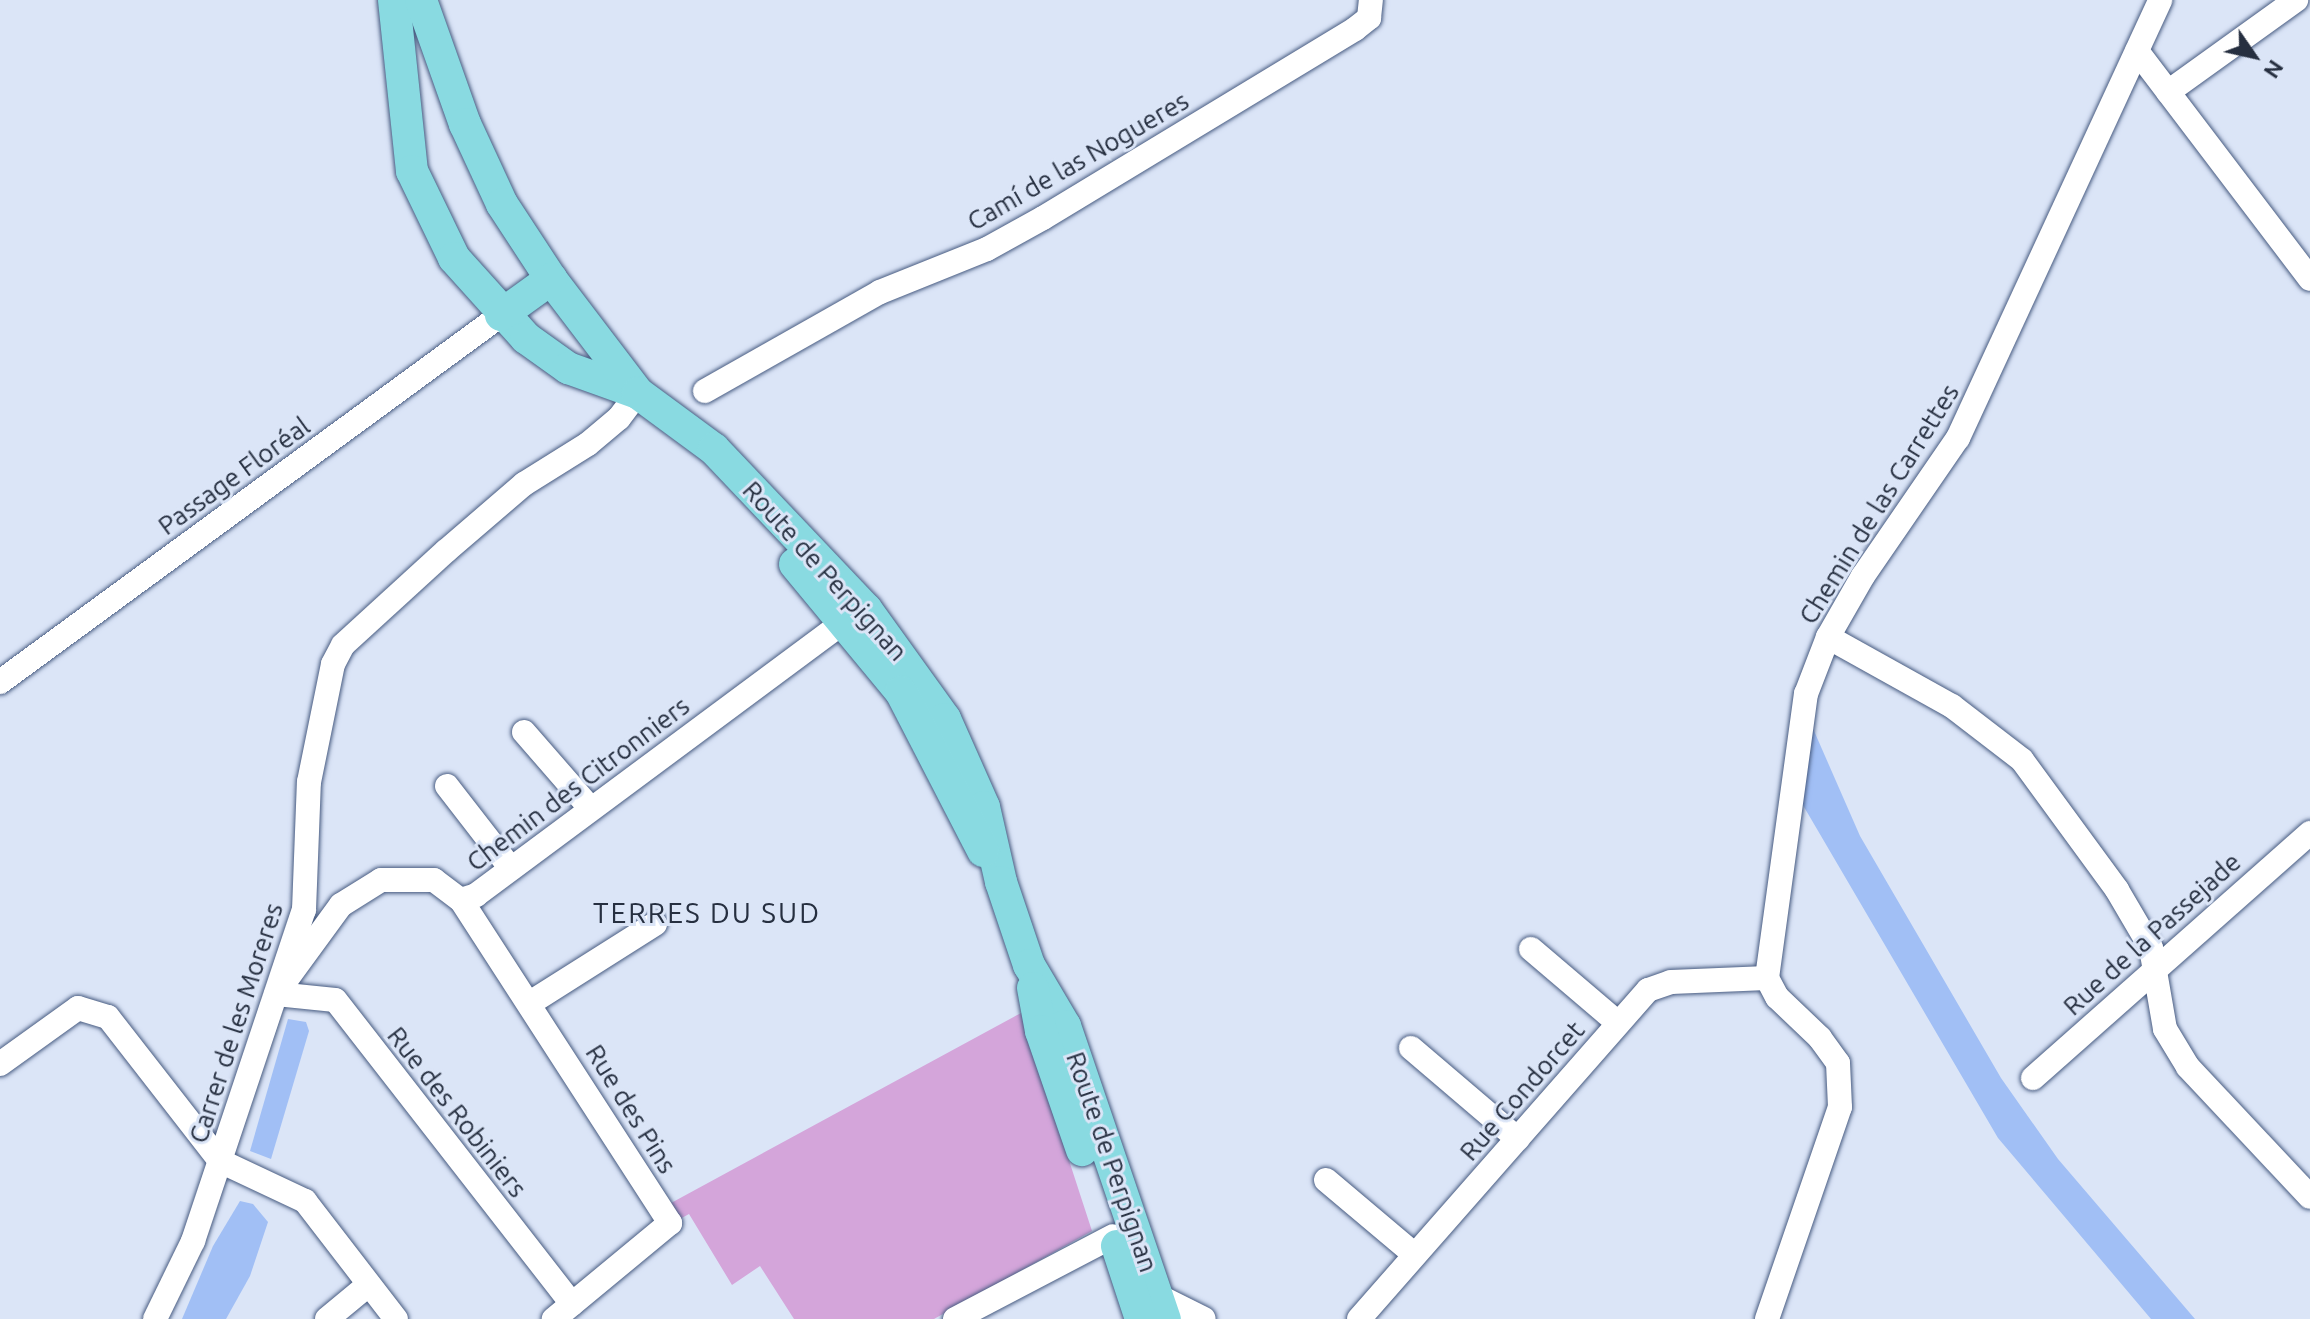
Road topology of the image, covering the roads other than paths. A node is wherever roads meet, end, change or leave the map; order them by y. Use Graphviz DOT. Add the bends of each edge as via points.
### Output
graph roads {
  1 [pos="394,0"];
  2 [pos="421,0"];
  3 [pos="1371,0"];
  4 [pos="2160,0"];
  5 [pos="2296,0"];
  6 [pos="2137,51"];
  7 [pos="2168,92"];
  8 [pos="2301,250"];
  9 [pos="551,279"];
  10 [pos="2310,279"];
  11 [pos="501,315"];
  12 [pos="705,391"];
  13 [pos="638,393"];
  14 [pos="669,416"];
  15 [pos="845,621"];
  16 [pos="1828,637"];
  17 [pos="0,682"];
  18 [pos="524,732"];
  19 [pos="447,786"];
  20 [pos="590,808"];
  21 [pos="2310,833"];
  22 [pos="509,866"];
  23 [pos="1001,882"];
  24 [pos="461,900"];
  25 [pos="655,924"];
  26 [pos="1531,949"];
  27 [pos="1029,965"];
  28 [pos="2154,969"];
  29 [pos="1767,978"];
  30 [pos="276,994"];
  31 [pos="530,1003"];
  32 [pos="1618,1023"];
  33 [pos="1411,1048"];
  34 [pos="0,1064"];
  35 [pos="2033,1078"];
  36 [pos="1518,1139"];
  37 [pos="220,1161"];
  38 [pos="1326,1180"];
  39 [pos="2310,1197"];
  40 [pos="1113,1236"];
  41 [pos="1414,1254"];
  42 [pos="368,1285"];
  43 [pos="563,1312"];
  44 [pos="1148,1315"];
  45 [pos="155,1319"];
  46 [pos="327,1319"];
  47 [pos="396,1319"];
  48 [pos="955,1319"];
  49 [pos="1204,1319"];
  50 [pos="1359,1319"];
  51 [pos="1767,1319"];
  1 -- 11 [label="main road, Route de Perpignan" via="412,171 454,258"];
  2 -- 9 [label="main road, Route de Perpignan" via="465,124 502,204"];
  3 -- 12 [label="street, Camí de las Nogueres" via="1369,18 1355,29 1043,218 987,249 880,292"];
  4 -- 6 [label="street, Chemin de las Carrettes"];
  5 -- 7 [label="street"];
  6 -- 7 [label="street"];
  6 -- 16 [label="street, Chemin de las Carrettes" via="1958,438"];
  7 -- 8 [label="street"];
  8 -- 10 [label="street"];
  9 -- 11 [label="main road"];
  9 -- 13 [label="main road, Route de Perpignan"];
  11 -- 13 [label="main road, Route de Perpignan" via="568,368"];
  11 -- 17 [label="street, Passage Floréal"];
  13 -- 14 [label="main road, Route de Perpignan"];
  13 -- 30 [label="street, Carrer de les Moreres" via="619,418 524,484 343,645 333,664 309,782 304,910"];
  14 -- 15 [label="main road, Route de Perpignan" via="701,466"];
  14 -- 23 [label="main road, Route de Perpignan" via="714,449 814,552 912,668 964,756 984,807"];
  15 -- 20 [label="street, Chemin des Citronniers"];
  15 -- 23 [label="main road, Route de Perpignan" via="901,692"];
  16 -- 28 [label="street" via="1952,706 2022,760 2117,890 2151,948"];
  16 -- 29 [label="street, Chemin de las Carrettes" via="1806,694"];
  18 -- 20 [label="street"];
  19 -- 22 [label="street"];
  20 -- 22 [label="street, Chemin des Citronniers"];
  21 -- 28 [label="street, Rue de la Passejade"];
  22 -- 24 [label="street, Chemin des Citronniers" via="476,895"];
  23 -- 27 [label="main road, Route de Perpignan"];
  24 -- 30 [label="street, Chemin des Citronniers" via="434,880 381,880 341,905"];
  24 -- 31 [label="street, Rue des Pins"];
  25 -- 31 [label="street"];
  26 -- 32 [label="street"];
  27 -- 40 [label="main road, Route de Perpignan" via="1041,1031"];
  27 -- 44 [label="main road, Route de Perpignan" via="1065,1026"];
  28 -- 35 [label="street, Rue de la Passejade"];
  28 -- 39 [label="street" via="2165,1029 2188,1067"];
  29 -- 32 [label="street, Rue Condorcet" via="1671,982 1648,990"];
  29 -- 51 [label="street" via="1777,997 1838,1063 1840,1107"];
  30 -- 37 [label="street, Carrer de les Moreres"];
  30 -- 43 [label="street, Rue des Robiniers" via="335,1000"];
  31 -- 43 [label="street, Rue des Pins" via="670,1223"];
  32 -- 36 [label="street, Rue Condorcet"];
  33 -- 36 [label="street"];
  34 -- 37 [label="street" via="78,1008 108,1017"];
  36 -- 41 [label="street, Rue Condorcet"];
  37 -- 42 [label="street" via="305,1201"];
  37 -- 45 [label="street, Carrer de les Moreres" via="193,1241"];
  38 -- 41 [label="street"];
  40 -- 44 [label="main road, Route de Perpignan"];
  40 -- 48 [label="street"];
  41 -- 50 [label="street, Rue Condorcet"];
  42 -- 46 [label="street"];
  42 -- 47 [label="street"];
  44 -- 49 [label="street"];
}
